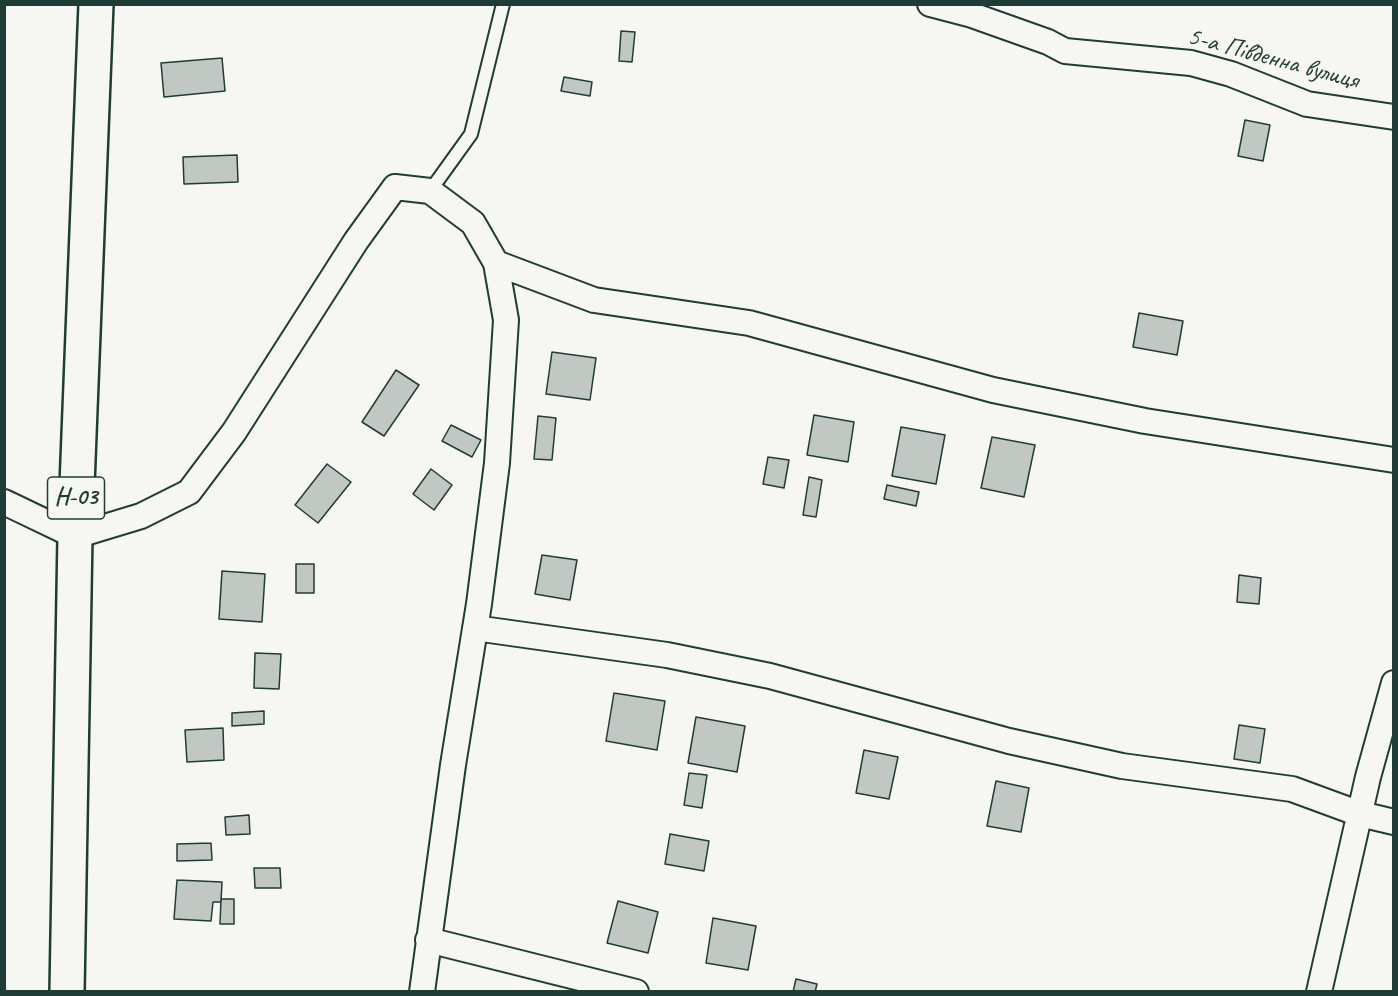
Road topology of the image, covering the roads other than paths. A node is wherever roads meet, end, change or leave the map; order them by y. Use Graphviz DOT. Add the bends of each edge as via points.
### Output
graph roads {
  1 [pos="96,4"];
  2 [pos="503,4"];
  3 [pos="930,4"];
  4 [pos="1394,117"];
  5 [pos="430,191"];
  6 [pos="496,263"];
  7 [pos="1394,460"];
  8 [pos="4,502"];
  9 [pos="75,536"];
  10 [pos="475,628"];
  11 [pos="1394,683"];
  12 [pos="1360,814"];
  13 [pos="1394,822"];
  14 [pos="428,940"];
  15 [pos="67,992"];
  16 [pos="422,992"];
  17 [pos="636,992"];
  18 [pos="1319,992"];
  1 -- 9 [label="main road, Н-03"];
  2 -- 5 [label="lane" via="471,134"];
  3 -- 4 [label="street, 5-а Південна вулиця" via="972,15 1065,51 1191,63 1307,104"];
  5 -- 6 [label="street" via="472,223"];
  5 -- 9 [label="street" via="395,188 356,241 234,432 189,492 141,516"];
  6 -- 7 [label="street" via="594,300 749,323 993,390 1145,421"];
  6 -- 10 [label="street" via="506,320 497,463"];
  8 -- 9 [label="street"];
  9 -- 15 [label="main road, Н-03"];
  10 -- 12 [label="street" via="667,656 770,676 1009,741 1122,766 1292,789"];
  10 -- 14 [label="street"];
  11 -- 12 [label="street"];
  12 -- 13 [label="street"];
  12 -- 18 [label="street"];
  14 -- 16 [label="street"];
  14 -- 17 [label="street"];
}
